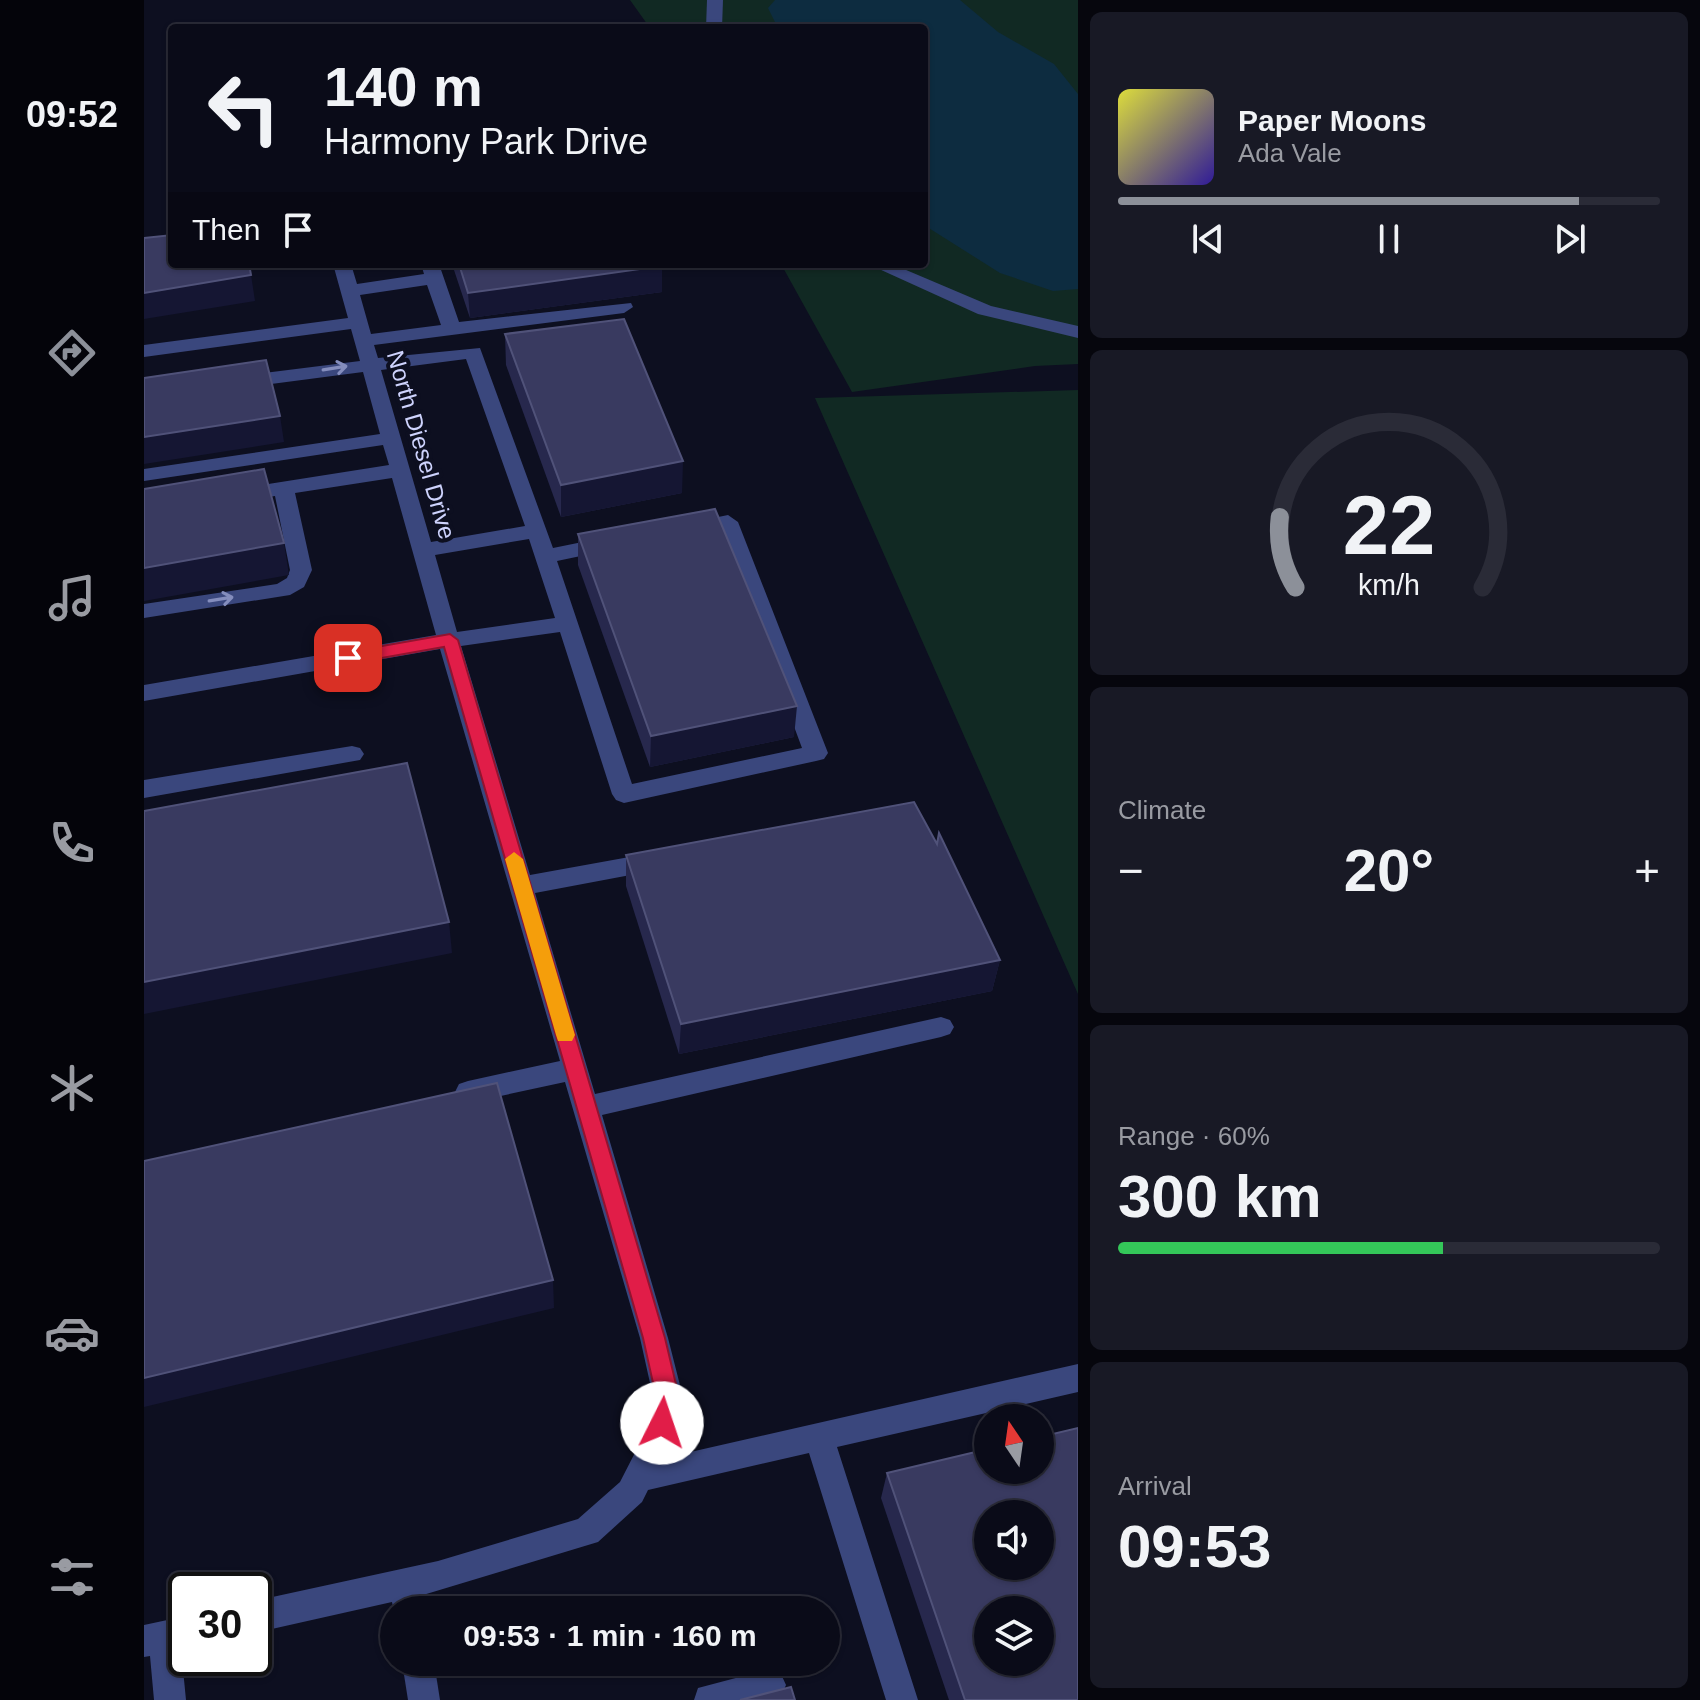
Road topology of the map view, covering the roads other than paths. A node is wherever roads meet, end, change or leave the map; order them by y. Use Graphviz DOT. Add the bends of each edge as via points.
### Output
graph roads {
  1 [pos="715,0"];
  2 [pos="714,24"];
  3 [pos="343,268"];
  4 [pos="886,268"];
  5 [pos="432,271"];
  6 [pos="350,291"];
  7 [pos="624,307"];
  8 [pos="459,328"];
  9 [pos="362,331"];
  10 [pos="1078,332"];
  11 [pos="144,351"];
  12 [pos="473,352"];
  13 [pos="371,363"];
  14 [pos="221,385"];
  15 [pos="392,438"];
  16 [pos="401,470"];
  17 [pos="144,475"];
  18 [pos="284,488"];
  19 [pos="222,498"];
  20 [pos="537,531"];
  21 [pos="667,533"];
  22 [pos="621,542"];
  23 [pos="423,550"];
  24 [pos="545,556"];
  25 [pos="144,611"];
  26 [pos="567,624"];
  27 [pos="450,640"];
  28 [pos="144,693"];
  29 [pos="352,754"];
  30 [pos="144,789"];
  31 [pos="676,857"];
  32 [pos="522,886"];
  33 [pos="941,1027"];
  34 [pos="575,1069"];
  35 [pos="437,1099"];
  36 [pos="587,1107"];
  37 [pos="1078,1378"];
  38 [pos="819,1437"];
  39 [pos="639,1478"];
  40 [pos="410,1596"];
  41 [pos="380,1601"];
  42 [pos="272,1615"];
  43 [pos="165,1636"];
  44 [pos="420,1676"];
  45 [pos="770,1685"];
  46 [pos="170,1700"];
  47 [pos="424,1700"];
  48 [pos="710,1700"];
  49 [pos="902,1700"];
  1 -- 2 [label="street"];
  3 -- 6 [label="street, North Diesel Drive"];
  4 -- 10 [label="street" via="985,310"];
  5 -- 6 [label="street"];
  5 -- 8 [label="street"];
  6 -- 9 [label="street, North Diesel Drive"];
  7 -- 8 [label="street"];
  8 -- 9 [label="street"];
  8 -- 12 [label="street"];
  9 -- 11 [label="street"];
  9 -- 13 [label="street, North Diesel Drive"];
  12 -- 13 [label="street"];
  12 -- 20 [label="street"];
  14 -- 13 [label="street, one-way"];
  13 -- 15 [label="street, North Diesel Drive"];
  15 -- 16 [label="street, North Diesel Drive"];
  15 -- 17 [label="street"];
  16 -- 18 [label="street"];
  16 -- 23 [label="street, North Diesel Drive"];
  18 -- 19 [label="street"];
  25 -- 18 [label="street, one-way" via="282,590 296,582 301,570"];
  20 -- 23 [label="street"];
  20 -- 24 [label="street"];
  21 -- 26 [label="street" via="728,522 816,753 624,794"];
  22 -- 24 [label="street"];
  23 -- 27 [label="street, North Diesel Drive"];
  24 -- 26 [label="street"];
  26 -- 27 [label="street"];
  27 -- 28 [label="street"];
  27 -- 32 [label="street, North Diesel Drive"];
  29 -- 30 [label="street"];
  31 -- 32 [label="street"];
  32 -- 34 [label="street, North Diesel Drive"];
  33 -- 36 [label="street"];
  34 -- 35 [label="street"];
  34 -- 36 [label="street, North Diesel Drive"];
  36 -- 39 [label="street, North Diesel Drive" via="669,1401"];
  37 -- 38 [label="street"];
  38 -- 39 [label="street"];
  38 -- 49 [label="street"];
  39 -- 40 [label="street, North Diesel Drive" via="631,1492 587,1531"];
  41 -- 42 [label="street, North Diesel Drive"];
  43 -- 46 [label="street"];
  44 -- 47 [label="street"];
  45 -- 48 [label="street"];
}
